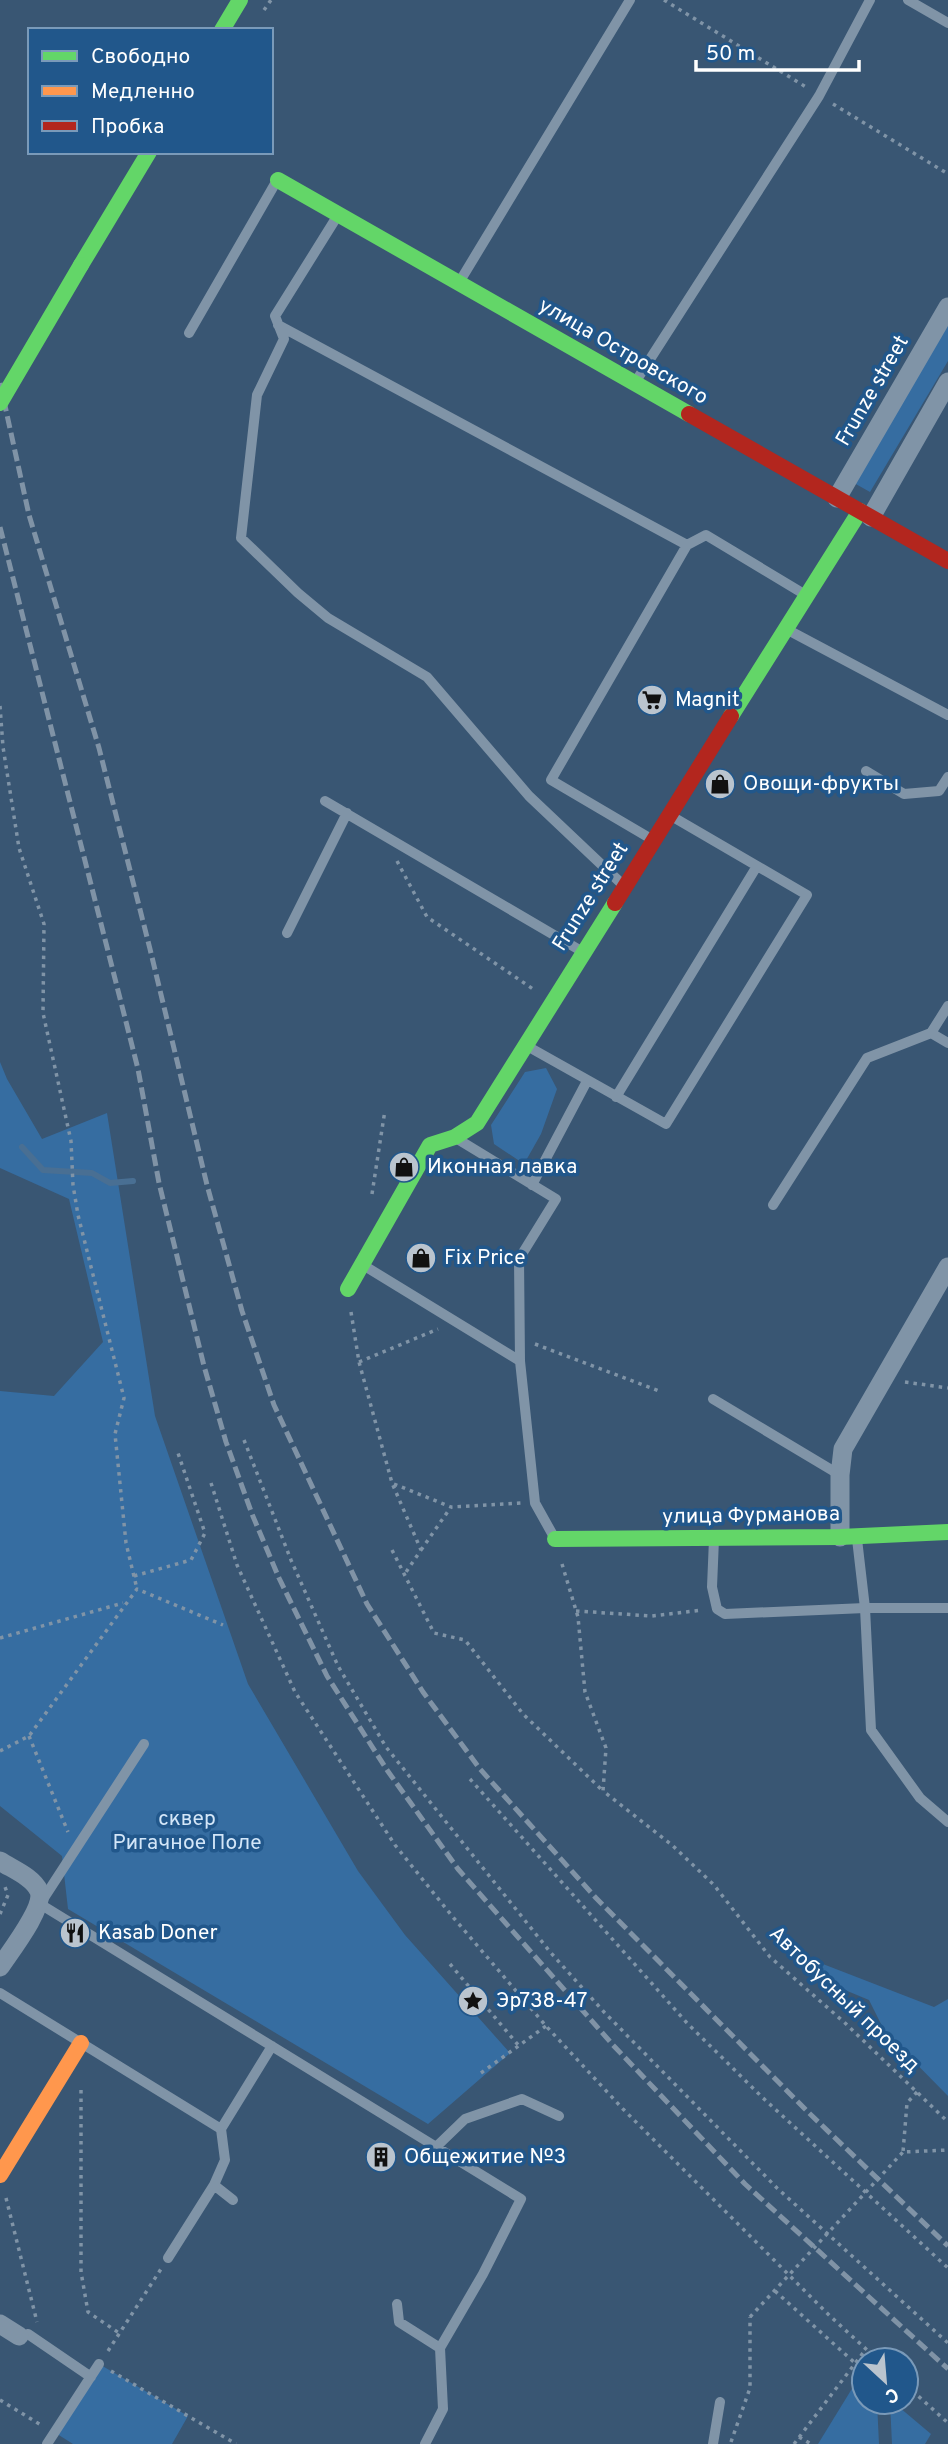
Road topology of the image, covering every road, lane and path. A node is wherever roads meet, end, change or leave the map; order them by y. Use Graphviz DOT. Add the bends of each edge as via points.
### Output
graph roads {
  1 [pos="240,0"];
  2 [pos="630,0"];
  3 [pos="870,0"];
  4 [pos="908,0"];
  5 [pos="948,23"];
  6 [pos="223,28"];
  7 [pos="148,154"];
  8 [pos="278,180"];
  9 [pos="338,214"];
  10 [pos="458,283"];
  11 [pos="948,307"];
  12 [pos="278,325"];
  13 [pos="189,333"];
  14 [pos="948,382"];
  15 [pos="635,383"];
  16 [pos="0,402"];
  17 [pos="838,498"];
  18 [pos="865,514"];
  19 [pos="687,545"];
  20 [pos="946,557"];
  21 [pos="807,596"];
  22 [pos="786,628"];
  23 [pos="0,706"];
  24 [pos="948,715"];
  25 [pos="866,771"];
  26 [pos="948,777"];
  27 [pos="326,801"];
  28 [pos="347,813"];
  29 [pos="669,815"];
  30 [pos="383,834"];
  31 [pos="653,840"];
  32 [pos="757,866"];
  33 [pos="625,887"];
  34 [pos="287,933"];
  35 [pos="584,952"];
  36 [pos="553,1002"];
  37 [pos="948,1006"];
  38 [pos="931,1033"];
  39 [pos="948,1043"];
  40 [pos="526,1045"];
  41 [pos="587,1081"];
  42 [pos="616,1097"];
  43 [pos="385,1110"];
  44 [pos="455,1138"];
  45 [pos="532,1185"];
  46 [pos="371,1202"];
  47 [pos="773,1205"];
  48 [pos="362,1265"];
  49 [pos="948,1266"];
  50 [pos="348,1289"];
  51 [pos="455,1322"];
  52 [pos="353,1335"];
  53 [pos="520,1338"];
  54 [pos="520,1361"];
  55 [pos="359,1362"];
  56 [pos="883,1379"];
  57 [pos="948,1388"];
  58 [pos="659,1391"];
  59 [pos="713,1399"];
  60 [pos="244,1440"];
  61 [pos="178,1453"];
  62 [pos="840,1475"];
  63 [pos="211,1483"];
  64 [pos="392,1483"];
  65 [pos="535,1503"];
  66 [pos="451,1507"];
  67 [pos="948,1532"];
  68 [pos="848,1536"];
  69 [pos="714,1538"];
  70 [pos="555,1539"];
  71 [pos="392,1550"];
  72 [pos="421,1550"];
  73 [pos="404,1575"];
  74 [pos="134,1576"];
  75 [pos="137,1589"];
  76 [pos="125,1603"];
  77 [pos="865,1608"];
  78 [pos="948,1608"];
  79 [pos="717,1609"];
  80 [pos="576,1611"];
  81 [pos="223,1625"];
  82 [pos="0,1637"];
  83 [pos="29,1735"];
  84 [pos="144,1744"];
  85 [pos="0,1751"];
  86 [pos="470,1779"];
  87 [pos="603,1791"];
  88 [pos="948,1822"];
  89 [pos="75,1850"];
  90 [pos="0,1861"];
  91 [pos="3,1883"];
  92 [pos="40,1904"];
  93 [pos="0,1914"];
  94 [pos="450,1964"];
  95 [pos="0,1967"];
  96 [pos="0,1993"];
  97 [pos="545,2026"];
  98 [pos="81,2043"];
  99 [pos="272,2046"];
  100 [pos="519,2046"];
  101 [pos="481,2073"];
  102 [pos="81,2084"];
  103 [pos="917,2092"];
  104 [pos="559,2116"];
  105 [pos="948,2122"];
  106 [pos="221,2129"];
  107 [pos="436,2147"];
  108 [pos="948,2150"];
  109 [pos="903,2152"];
  110 [pos="0,2175"];
  111 [pos="214,2185"];
  112 [pos="233,2200"];
  113 [pos="168,2258"];
  114 [pos="948,2268"];
  115 [pos="775,2291"];
  116 [pos="397,2304"];
  117 [pos="0,2324"];
  118 [pos="119,2333"];
  119 [pos="23,2335"];
  120 [pos="948,2343"];
  121 [pos="43,2345"];
  122 [pos="863,2346"];
  123 [pos="440,2348"];
  124 [pos="850,2358"];
  125 [pos="99,2364"];
  126 [pos="850,2370"];
  127 [pos="90,2377"];
  128 [pos="920,2398"];
  129 [pos="0,2400"];
  130 [pos="720,2402"];
  131 [pos="948,2423"];
  132 [pos="54,2432"];
  133 [pos="799,2437"];
  134 [pos="47,2444"];
  135 [pos="236,2444"];
  136 [pos="425,2444"];
  137 [pos="713,2444"];
  138 [pos="730,2444"];
  139 [pos="794,2444"];
  140 [pos="811,2444"];
  1 -- 6 [label="street"];
  2 -- 10 [label="lane"];
  3 -- 15 [label="lane" via="819,96"];
  4 -- 5 [label="lane"];
  7 -- 16 [label="street, bridge"];
  8 -- 9 [label="street, улица Островского"];
  8 -- 13 [label="lane"];
  9 -- 10 [label="street, улица Островского"];
  9 -- 12 [label="lane" via="275,316"];
  10 -- 15 [label="street, улица Островского"];
  11 -- 17 [label="street, Frunze street"];
  12 -- 19 [label="lane"];
  12 -- 33 [label="lane" via="284,339 257,395 240,538 328,618 428,677 529,796"];
  14 -- 18 [label="street, Frunze street"];
  15 -- 17 [label="street, улица Островского"];
  17 -- 18 [label="street, улица Островского"];
  18 -- 20 [label="street, улица Островского"];
  18 -- 21 [label="street, Frunze street"];
  19 -- 21 [label="lane" via="706,535"];
  19 -- 31 [label="lane" via="551,780"];
  21 -- 22 [label="street, Frunze street"];
  22 -- 24 [label="lane"];
  22 -- 29 [label="street, Frunze street"];
  23 -- 74 [label="path" via="19,848 44,924 43,1013 71,1141 78,1215 124,1398 116,1434 126,1543"];
  25 -- 26 [label="lane" via="904,794 939,791"];
  27 -- 28 [label="lane"];
  28 -- 30 [label="lane"];
  28 -- 34 [label="lane"];
  29 -- 31 [label="street, Frunze street"];
  29 -- 32 [label="lane"];
  30 -- 35 [label="lane"];
  30 -- 36 [label="path" via="427,917"];
  31 -- 33 [label="street, Frunze street"];
  32 -- 42 [label="lane"];
  32 -- 42 [label="lane" via="807,895 666,1124"];
  33 -- 35 [label="street, Frunze street"];
  35 -- 36 [label="street, Frunze street"];
  36 -- 40 [label="street, Frunze street"];
  37 -- 38 [label="lane"];
  38 -- 39 [label="lane"];
  38 -- 47 [label="lane" via="867,1058"];
  40 -- 41 [label="lane"];
  40 -- 44 [label="street, Frunze street" via="477,1123"];
  41 -- 42 [label="lane"];
  41 -- 45 [label="lane"];
  43 -- 46 [label="path"];
  44 -- 45 [label="lane"];
  44 -- 48 [label="street, Frunze street" via="430,1145"];
  45 -- 53 [label="lane" via="556,1199 519,1259"];
  48 -- 50 [label="street, Frunze street"];
  48 -- 51 [label="lane"];
  49 -- 56 [label="street"];
  51 -- 54 [label="lane"];
  51 -- 55 [label="path"];
  52 -- 55 [label="path"];
  53 -- 54 [label="lane"];
  53 -- 58 [label="path"];
  54 -- 65 [label="lane"];
  55 -- 64 [label="path"];
  56 -- 57 [label="path"];
  56 -- 62 [label="street" via="843,1449"];
  59 -- 62 [label="lane"];
  60 -- 120 [label="path" via="338,1666 386,1748 604,2012 777,2188"];
  61 -- 74 [label="path" via="205,1533 191,1560"];
  62 -- 68 [label="street"];
  63 -- 97 [label="path" via="237,1566 295,1692 395,1845"];
  64 -- 66 [label="path"];
  64 -- 72 [label="path"];
  65 -- 66 [label="path"];
  65 -- 70 [label="lane"];
  66 -- 72 [label="path"];
  67 -- 68 [label="street, улица Фурманова"];
  68 -- 69 [label="street, улица Фурманова"];
  68 -- 77 [label="lane"];
  69 -- 70 [label="street, улица Фурманова"];
  69 -- 79 [label="lane" via="712,1587"];
  70 -- 80 [label="path"];
  71 -- 73 [label="path, Автобусный проезд"];
  72 -- 73 [label="path"];
  73 -- 87 [label="path, Автобусный проезд" via="434,1633 465,1640 523,1714"];
  74 -- 75 [label="path"];
  75 -- 76 [label="path"];
  75 -- 81 [label="path"];
  76 -- 82 [label="path"];
  76 -- 83 [label="path"];
  77 -- 78 [label="lane"];
  77 -- 79 [label="lane" via="725,1614"];
  77 -- 88 [label="lane" via="871,1730 920,1798"];
  79 -- 80 [label="path" via="652,1616"];
  80 -- 87 [label="path" via="585,1692 606,1748"];
  83 -- 85 [label="path"];
  83 -- 89 [label="path"];
  84 -- 89 [label="lane"];
  86 -- 114 [label="path" via="687,2023"];
  87 -- 103 [label="path, Автобусный проезд" via="672,1844 714,1885 770,1957"];
  89 -- 92 [label="lane"];
  90 -- 92 [label="street" via="30,1880 39,1891"];
  91 -- 93 [label="path" via="8,1895"];
  92 -- 95 [label="street"];
  92 -- 99 [label="lane"];
  94 -- 100 [label="path"];
  96 -- 98 [label="lane"];
  97 -- 100 [label="path"];
  97 -- 122 [label="path"];
  98 -- 106 [label="lane"];
  98 -- 110 [label="street"];
  99 -- 106 [label="lane"];
  99 -- 107 [label="lane"];
  100 -- 101 [label="path"];
  102 -- 118 [label="path" via="81,2272 88,2312"];
  103 -- 105 [label="path, Автобусный проезд"];
  103 -- 109 [label="path" via="907,2103"];
  104 -- 107 [label="lane" via="522,2099 465,2119"];
  106 -- 111 [label="lane" via="225,2160"];
  107 -- 123 [label="lane" via="520,2199"];
  108 -- 109 [label="path"];
  109 -- 115 [label="path, bridge"];
  110 -- 121 [label="path"];
  111 -- 112 [label="lane"];
  111 -- 113 [label="lane"];
  113 -- 118 [label="path"];
  115 -- 124 [label="path"];
  115 -- 138 [label="path, bridge" via="750,2317 750,2388"];
  116 -- 123 [label="lane" via="399,2322"];
  117 -- 119 [label="street"];
  118 -- 125 [label="path"];
  119 -- 121 [label="lane"];
  121 -- 127 [label="lane"];
  123 -- 136 [label="lane" via="443,2409"];
  125 -- 127 [label="lane"];
  125 -- 135 [label="path"];
  126 -- 133 [label="path"];
  127 -- 132 [label="lane"];
  128 -- 131 [label="path"];
  129 -- 132 [label="path"];
  130 -- 137 [label="lane"];
  132 -- 134 [label="lane"];
  133 -- 139 [label="path"];
  133 -- 140 [label="path"];
}
